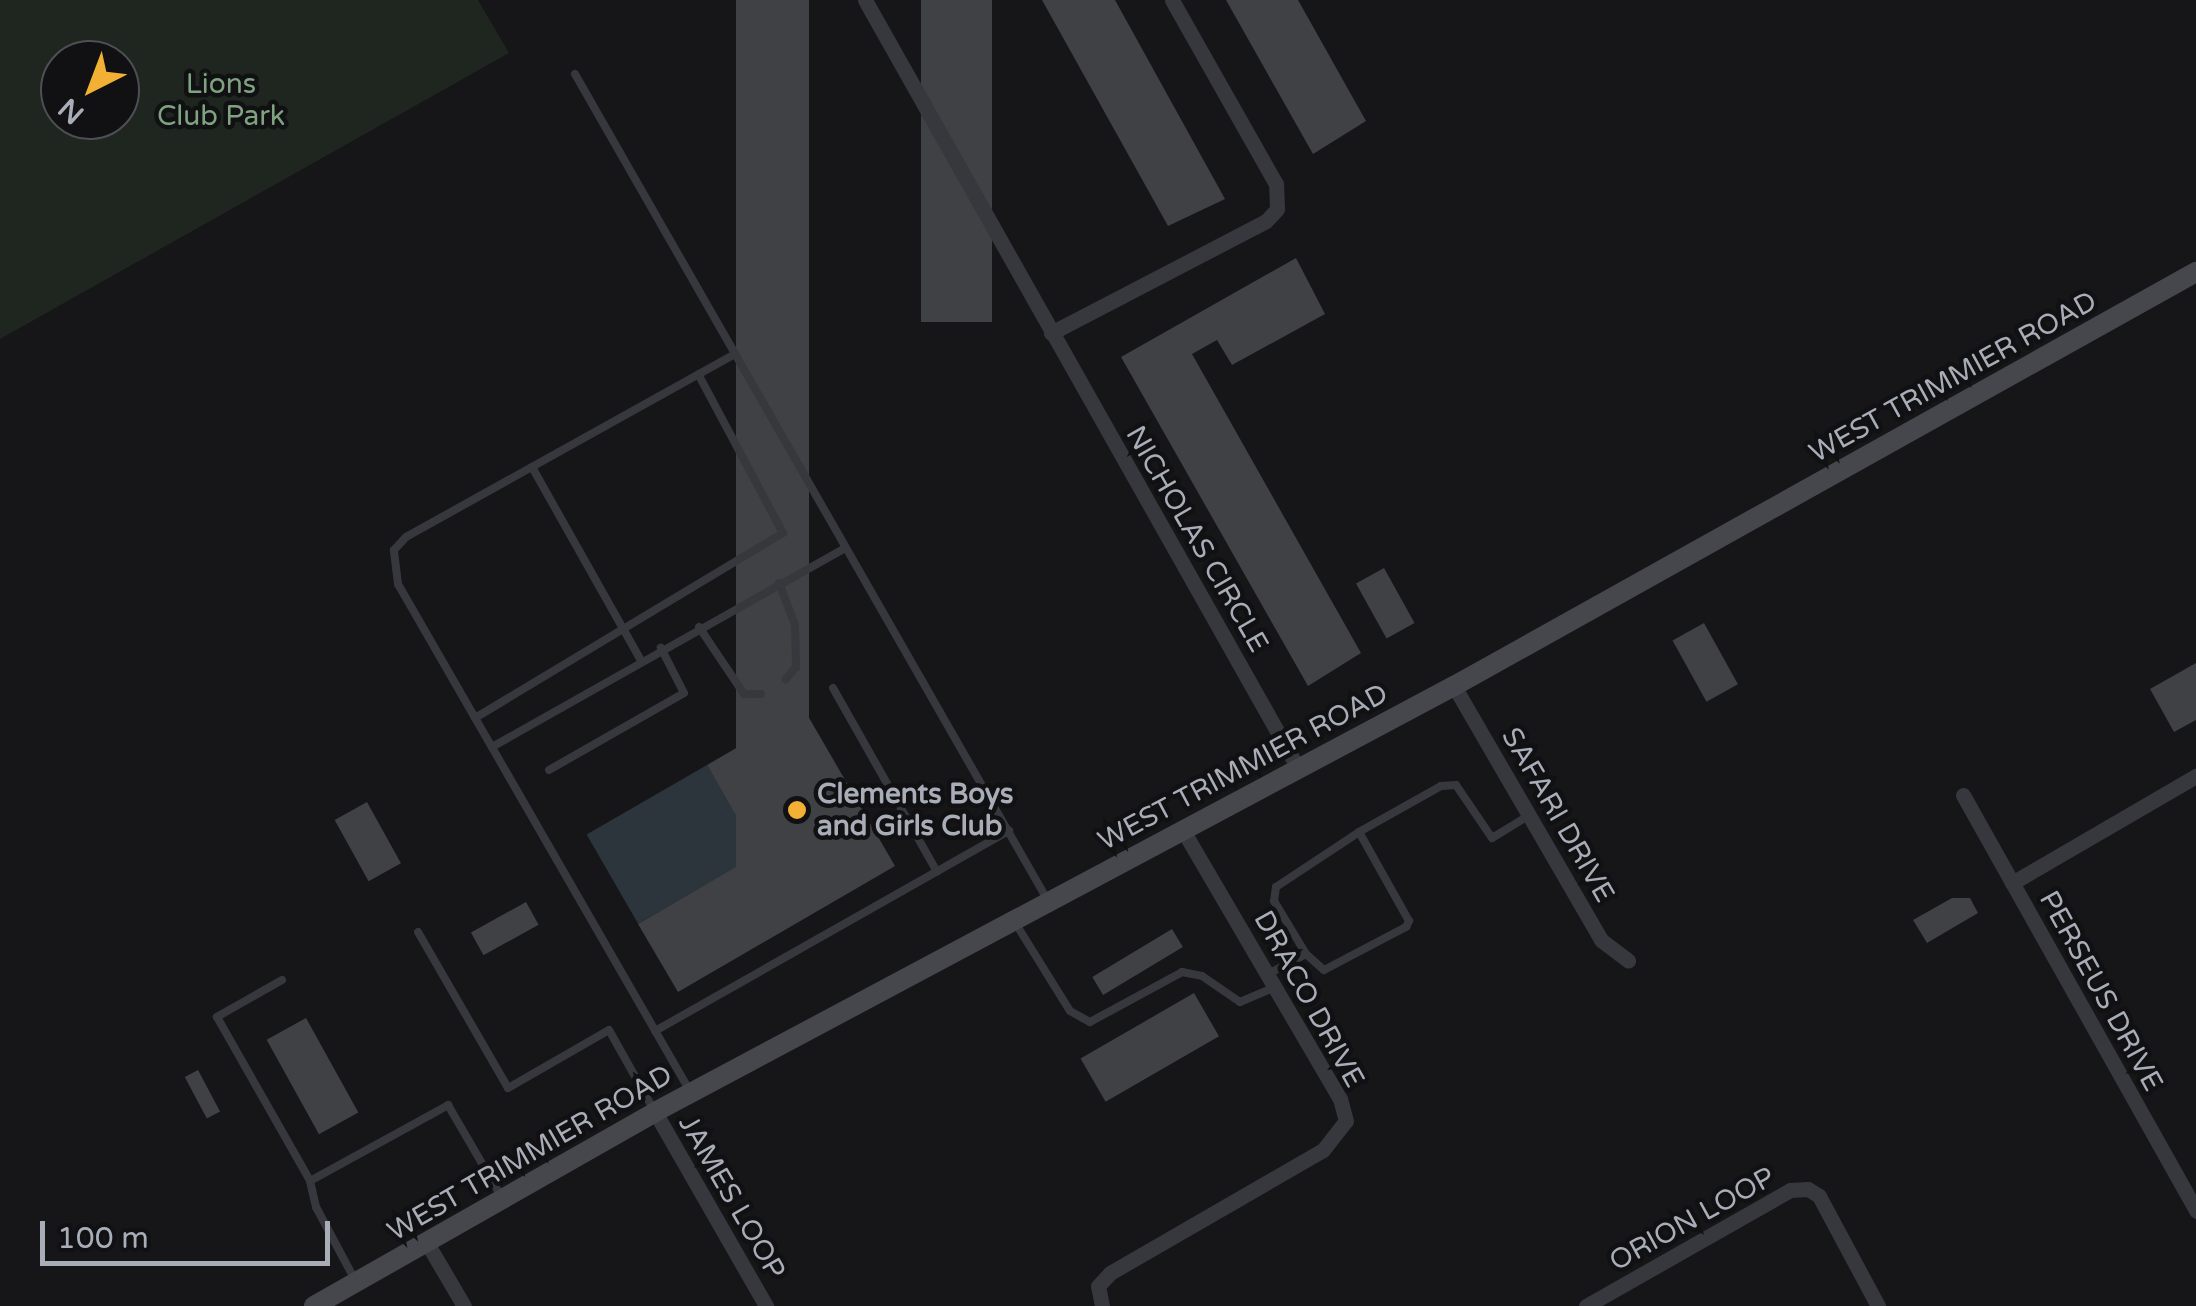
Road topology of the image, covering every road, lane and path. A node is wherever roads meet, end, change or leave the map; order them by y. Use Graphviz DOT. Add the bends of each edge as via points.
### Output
graph roads {
  1 [pos="866,0"];
  2 [pos="1172,0"];
  3 [pos="575,74"];
  4 [pos="2196,272"];
  5 [pos="1051,333"];
  6 [pos="735,354"];
  7 [pos="698,374"];
  8 [pos="532,467"];
  9 [pos="843,549"];
  10 [pos="779,583"];
  11 [pos="700,627"];
  12 [pos="624,631"];
  13 [pos="660,648"];
  14 [pos="640,659"];
  15 [pos="786,680"];
  16 [pos="1454,686"];
  17 [pos="834,688"];
  18 [pos="761,694"];
  19 [pos="475,718"];
  20 [pos="492,747"];
  21 [pos="548,770"];
  22 [pos="1299,770"];
  23 [pos="2196,776"];
  24 [pos="1962,795"];
  25 [pos="1529,816"];
  26 [pos="1008,832"];
  27 [pos="1184,832"];
  28 [pos="1358,832"];
  29 [pos="937,872"];
  30 [pos="2012,883"];
  31 [pos="1048,900"];
  32 [pos="1013,919"];
  33 [pos="418,932"];
  34 [pos="1306,954"];
  35 [pos="1628,960"];
  36 [pos="282,980"];
  37 [pos="1272,980"];
  38 [pos="655,1031"];
  39 [pos="691,1093"];
  40 [pos="655,1112"];
  41 [pos="310,1181"];
  42 [pos="503,1200"];
  43 [pos="2196,1211"];
  44 [pos="427,1243"];
  45 [pos="356,1282"];
  46 [pos="314,1306"];
  47 [pos="464,1306"];
  48 [pos="766,1306"];
  49 [pos="1102,1306"];
  50 [pos="1586,1306"];
  51 [pos="1878,1306"];
  1 -- 5 [label="street, NICHOLAS CIRCLE"];
  2 -- 5 [label="street" via="1276,184 1277,209 1266,221"];
  3 -- 6 [label="lane"];
  4 -- 16 [label="main road, WEST TRIMMIER ROAD"];
  5 -- 22 [label="street, NICHOLAS CIRCLE"];
  6 -- 7 [label="lane"];
  6 -- 9 [label="lane"];
  7 -- 8 [label="lane"];
  7 -- 12 [label="lane" via="783,533"];
  8 -- 12 [label="lane"];
  8 -- 19 [label="lane" via="394,550 398,584"];
  9 -- 10 [label="lane"];
  9 -- 26 [label="lane"];
  10 -- 11 [label="lane"];
  10 -- 15 [label="lane" via="795,624 796,667"];
  11 -- 13 [label="lane"];
  11 -- 18 [label="lane" via="744,694"];
  12 -- 14 [label="lane"];
  12 -- 19 [label="lane"];
  13 -- 14 [label="lane"];
  13 -- 21 [label="lane" via="684,693"];
  14 -- 20 [label="lane"];
  16 -- 22 [label="main road, WEST TRIMMIER ROAD"];
  16 -- 25 [label="street, SAFARI DRIVE"];
  17 -- 29 [label="lane"];
  19 -- 20 [label="lane"];
  20 -- 38 [label="lane"];
  22 -- 27 [label="main road, WEST TRIMMIER ROAD"];
  23 -- 30 [label="street"];
  24 -- 30 [label="street, PERSEUS DRIVE"];
  25 -- 28 [label="lane" via="1492,838 1456,785 1441,786"];
  25 -- 35 [label="street, SAFARI DRIVE" via="1601,940"];
  26 -- 29 [label="lane"];
  26 -- 31 [label="lane"];
  27 -- 31 [label="main road, WEST TRIMMIER ROAD"];
  27 -- 37 [label="street, DRACO DRIVE"];
  28 -- 34 [label="lane" via="1276,887 1274,901"];
  28 -- 34 [label="lane" via="1409,921 1324,970"];
  29 -- 38 [label="lane"];
  30 -- 43 [label="street, PERSEUS DRIVE"];
  31 -- 32 [label="main road, WEST TRIMMIER ROAD"];
  32 -- 37 [label="lane" via="1070,1011 1090,1022 1182,972 1202,976 1240,1002"];
  32 -- 39 [label="main road, WEST TRIMMIER ROAD"];
  33 -- 40 [label="lane" via="508,1088 609,1030"];
  34 -- 37 [label="lane"];
  36 -- 41 [label="lane" via="216,1017"];
  37 -- 49 [label="street, DRACO DRIVE" via="1340,1099 1346,1121 1340,1136 1110,1273 1098,1286"];
  38 -- 39 [label="lane"];
  39 -- 40 [label="main road, WEST TRIMMIER ROAD"];
  40 -- 42 [label="main road, WEST TRIMMIER ROAD"];
  40 -- 48 [label="street, JAMES LOOP"];
  41 -- 42 [label="lane" via="448,1106"];
  41 -- 45 [label="lane" via="316,1207"];
  42 -- 44 [label="main road, WEST TRIMMIER ROAD"];
  44 -- 45 [label="main road, WEST TRIMMIER ROAD"];
  44 -- 47 [label="street"];
  45 -- 46 [label="main road, WEST TRIMMIER ROAD"];
  50 -- 51 [label="street, ORION LOOP" via="1790,1190 1808,1189"];
}
